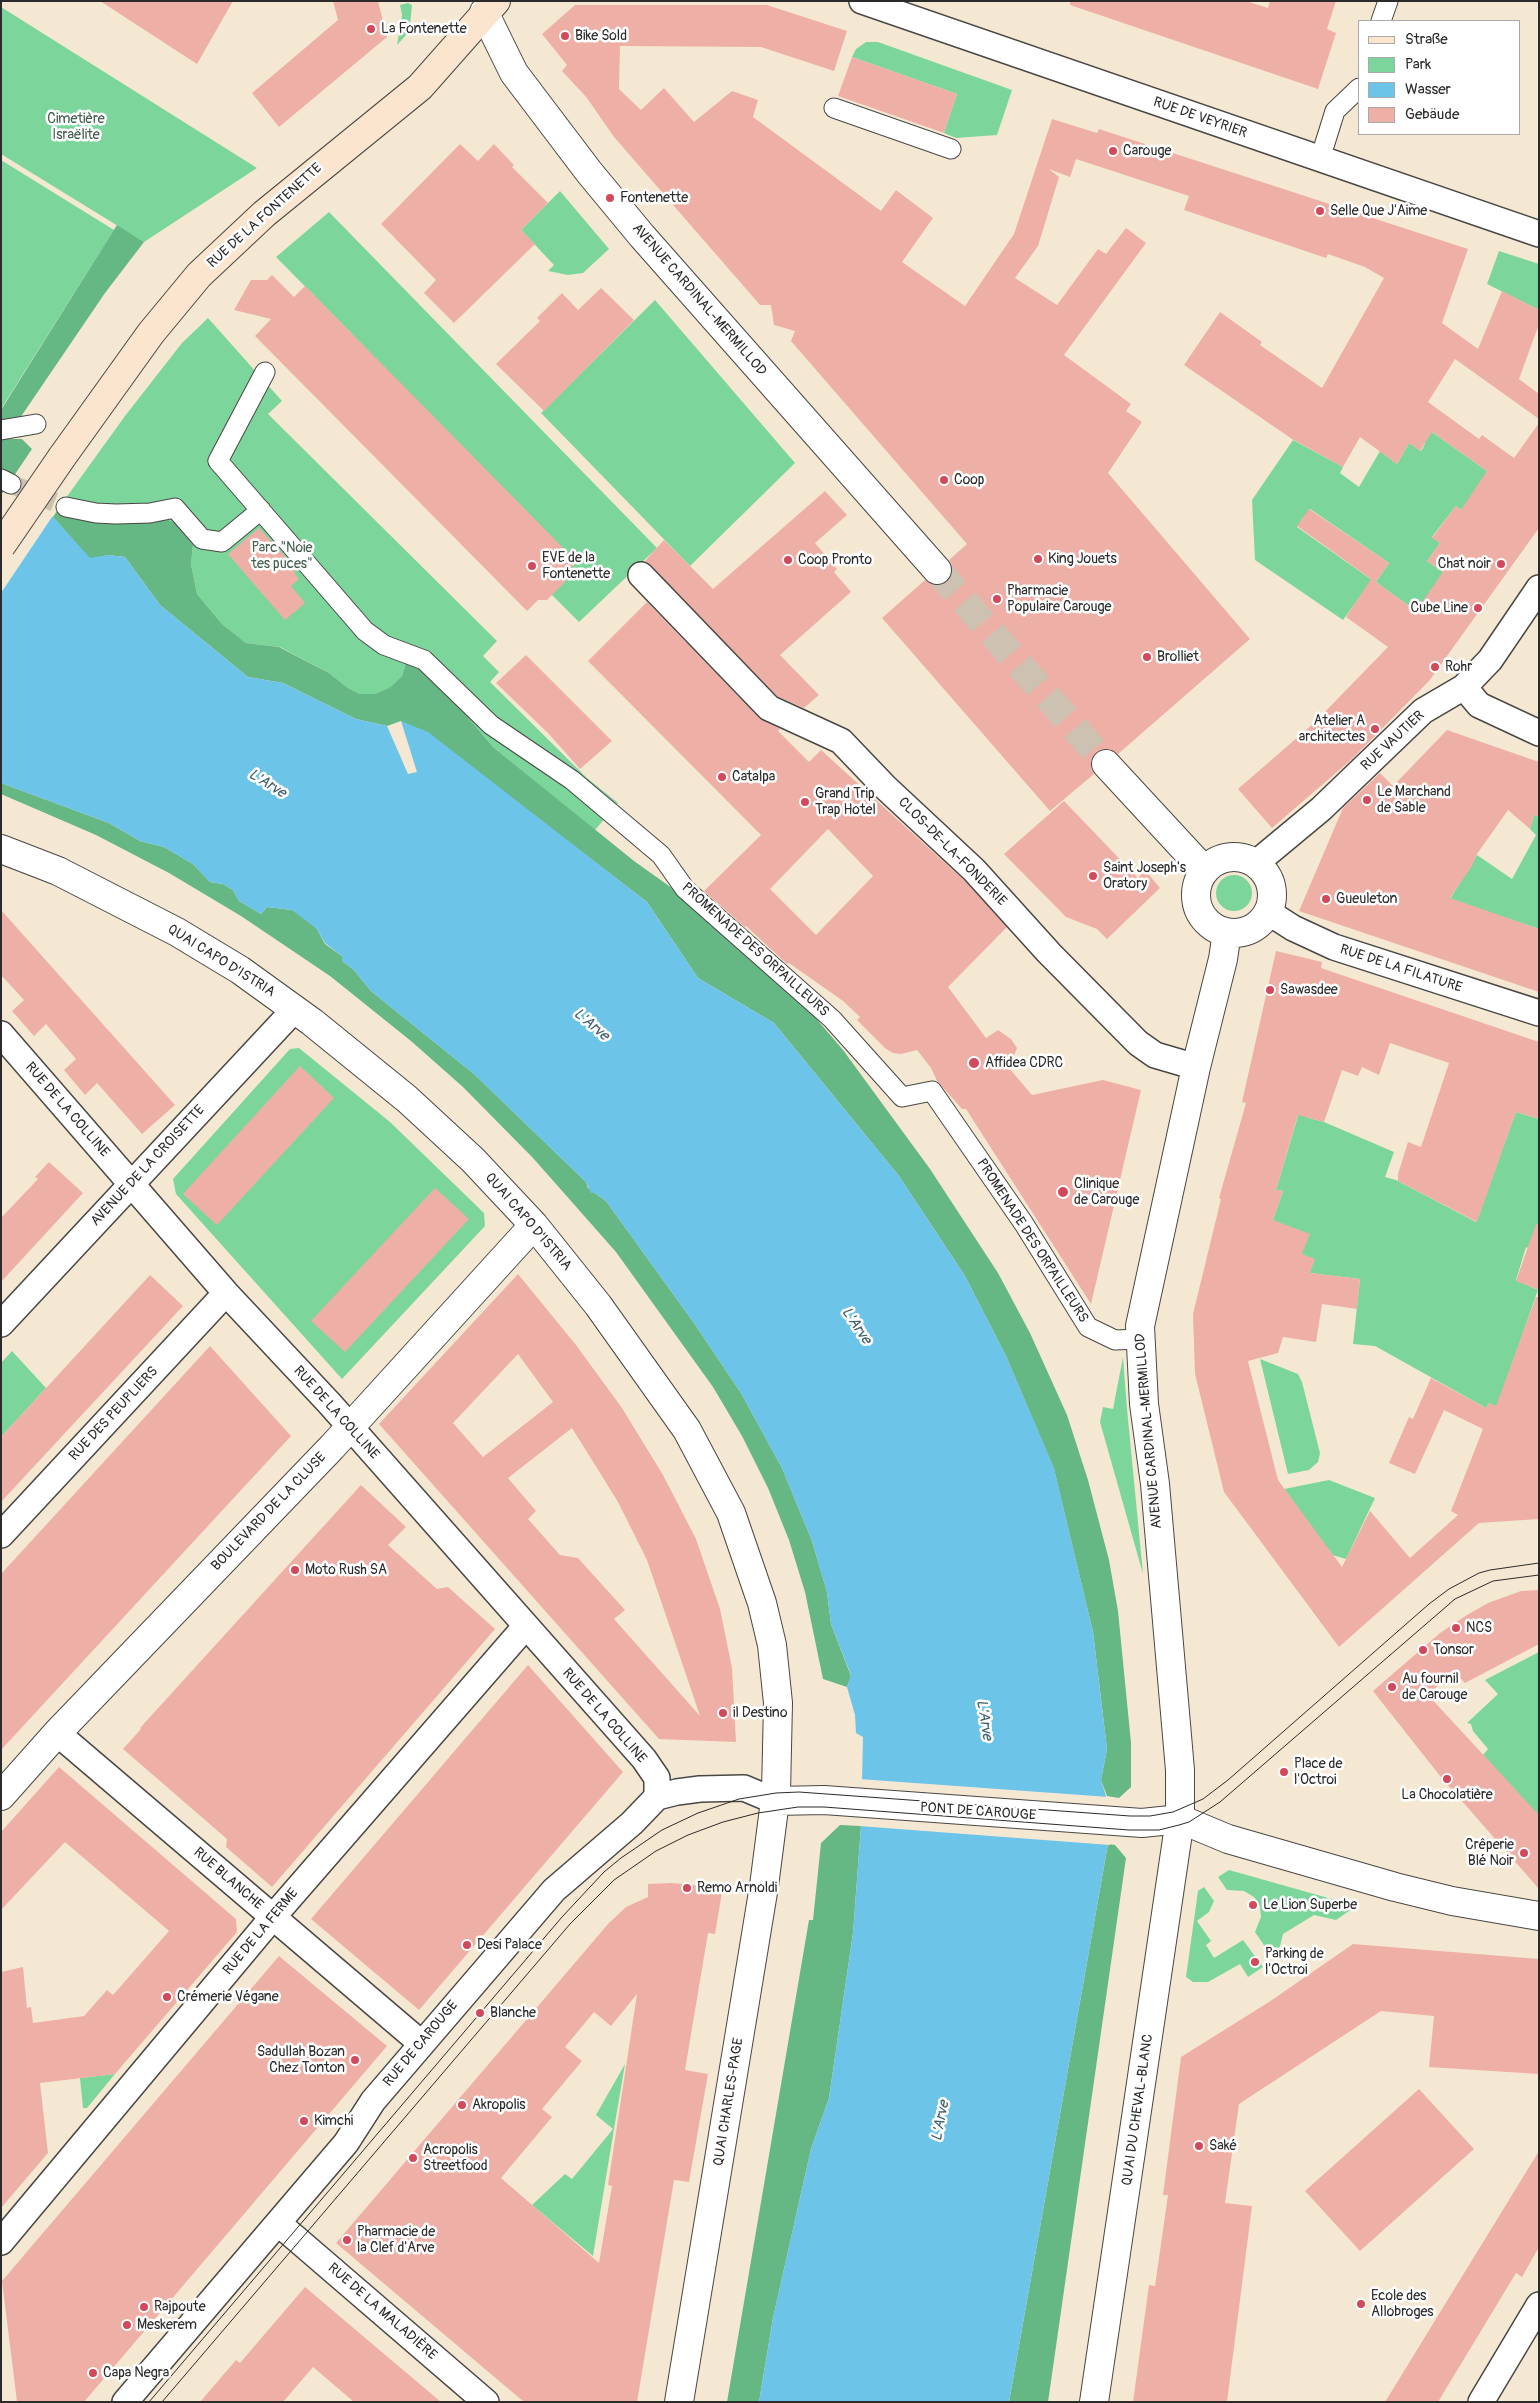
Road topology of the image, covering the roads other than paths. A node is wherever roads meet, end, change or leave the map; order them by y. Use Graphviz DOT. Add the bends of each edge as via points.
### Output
graph roads {
  1 [pos="862,1"];
  2 [pos="1388,1"];
  3 [pos="485,5"];
  4 [pos="1382,20"];
  5 [pos="1358,89"];
  6 [pos="834,108"];
  7 [pos="951,149"];
  8 [pos="1320,159"];
  9 [pos="1539,234"];
  10 [pos="265,372"];
  11 [pos="36,424"];
  12 [pos="1,430"];
  13 [pos="66,507"];
  14 [pos="261,510"];
  15 [pos="1,546"];
  16 [pos="937,570"];
  17 [pos="641,575"];
  18 [pos="1539,588"];
  19 [pos="1464,687"];
  20 [pos="1539,733"];
  21 [pos="1106,764"];
  22 [pos="1,850"];
  23 [pos="1256,864"];
  24 [pos="1204,870"];
  25 [pos="1268,912"];
  26 [pos="1226,932"];
  27 [pos="295,1009"];
  28 [pos="1539,1014"];
  29 [pos="1,1034"];
  30 [pos="1196,1067"];
  31 [pos="130,1184"];
  32 [pos="534,1225"];
  33 [pos="226,1293"];
  34 [pos="1,1324"];
  35 [pos="1140,1339"];
  36 [pos="350,1428"];
  37 [pos="1,1535"];
  38 [pos="525,1627"];
  39 [pos="57,1733"];
  40 [pos="1,1796"];
  41 [pos="657,1797"];
  42 [pos="775,1802"];
  43 [pos="1180,1819"];
  44 [pos="1539,1916"];
  45 [pos="272,1918"];
  46 [pos="422,2044"];
  47 [pos="278,2222"];
  48 [pos="1,2242"];
  49 [pos="1539,2305"];
  50 [pos="1482,2401"];
  51 [pos="126,2402"];
  52 [pos="486,2402"];
  53 [pos="679,2402"];
  54 [pos="1094,2402"];
  1 -- 8 [label="street, RUE DE VEYRIER"];
  2 -- 4 [label="street"];
  3 -- 15 [label="main road, RUE DE LA FONTENETTE, bridge" via="420,87 264,214 195,280 150,334"];
  3 -- 16 [label="street, AVENUE CARDINAL-MERMILLOD" via="514,73 589,172"];
  5 -- 8 [label="street" via="1335,111"];
  6 -- 7 [label="street"];
  8 -- 9 [label="street, RUE DE VEYRIER"];
  10 -- 14 [label="street, PROMENADE DES ORPAILLEURS" via="218,461"];
  11 -- 12 [label="street"];
  13 -- 14 [label="street" via="96,514 150,513 175,508 202,539 222,542"];
  14 -- 35 [label="street, PROMENADE DES ORPAILLEURS" via="365,631 384,645 424,660 491,725 572,780 661,856 685,889 832,1019 902,1097 932,1091 1024,1224 1088,1327 1115,1340"];
  17 -- 30 [label="street, CLOS-DE-LA-FONDERIE" via="769,708 841,741 974,870 1049,953 1138,1043 1156,1055"];
  18 -- 19 [label="street, RUE VAUTIER" via="1490,660"];
  19 -- 20 [label="street" via="1479,705"];
  19 -- 23 [label="street, RUE VAUTIER" via="1423,711 1321,809"];
  21 -- 24 [label="street"];
  22 -- 27 [label="street, QUAI CAPO D'ISTRIA" via="58,871 177,932 240,970"];
  23 -- 24 [label="street" via="1229,856 1218,859"];
  23 -- 25 [label="street" via="1272,889"];
  24 -- 26 [label="street" via="1197,884 1198,907 1212,926"];
  25 -- 26 [label="street" via="1258,924 1243,932"];
  25 -- 28 [label="street, RUE DE LA FILATURE" via="1334,947"];
  26 -- 30 [label="street, AVENUE CARDINAL-MERMILLOD" via="1223,959"];
  27 -- 31 [label="street, AVENUE DE LA CROISETTE"];
  27 -- 32 [label="street, QUAI CAPO D'ISTRIA" via="407,1099 473,1160"];
  29 -- 31 [label="street, RUE DE LA COLLINE"];
  30 -- 35 [label="street, AVENUE CARDINAL-MERMILLOD" via="1147,1287"];
  31 -- 33 [label="street, RUE DE LA COLLINE"];
  31 -- 34 [label="street, AVENUE DE LA CROISETTE"];
  32 -- 36 [label="street, BOULEVARD DE LA CLUSE"];
  32 -- 42 [label="street, QUAI CAPO D'ISTRIA" via="655,1382 687,1430 731,1513 762,1602 772,1645 778,1702"];
  33 -- 36 [label="street, RUE DE LA COLLINE"];
  33 -- 37 [label="street, RUE DES PEUPLIERS"];
  35 -- 43 [label="street, AVENUE CARDINAL-MERMILLOD" via="1180,1770"];
  36 -- 38 [label="street, RUE DE LA COLLINE"];
  36 -- 39 [label="street, BOULEVARD DE LA CLUSE"];
  38 -- 41 [label="street, RUE DE LA COLLINE" via="644,1759 656,1778"];
  38 -- 45 [label="street, RUE DE LA FERME"];
  39 -- 40 [label="street, BOULEVARD DE LA CLUSE"];
  39 -- 45 [label="street, RUE BLANCHE"];
  41 -- 42 [label="street" via="692,1790 744,1788"];
  41 -- 46 [label="street, RUE DE CAROUGE" via="632,1823 554,1890"];
  42 -- 43 [label="street, PONT DE CAROUGE" via="824,1800 1130,1823"];
  42 -- 53 [label="street, QUAI CHARLES-PAGE" via="763,1895"];
  43 -- 44 [label="street" via="1228,1839 1395,1887 1452,1902"];
  43 -- 54 [label="street, QUAI DU CHEVAL-BLANC"];
  45 -- 46 [label="street, RUE BLANCHE"];
  45 -- 48 [label="street, RUE DE LA FERME"];
  46 -- 47 [label="street, RUE DE CAROUGE" via="373,2101 346,2143"];
  47 -- 51 [label="street, RUE DE CAROUGE"];
  47 -- 52 [label="street, RUE DE LA MALADIÈRE"];
  49 -- 50 [label="street"];
}
